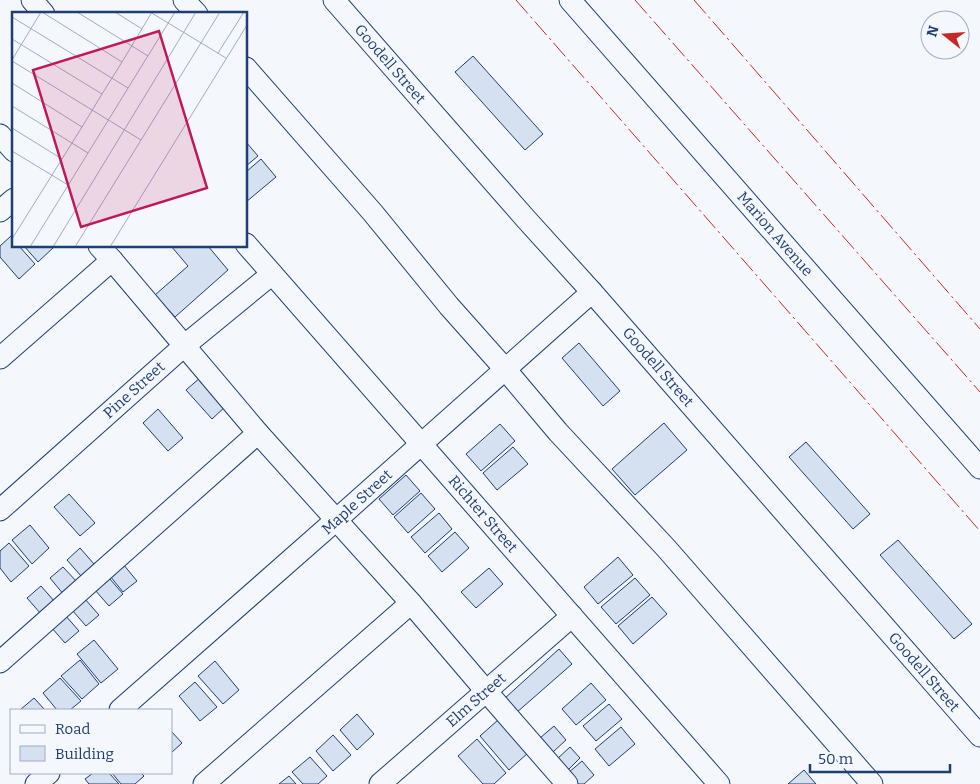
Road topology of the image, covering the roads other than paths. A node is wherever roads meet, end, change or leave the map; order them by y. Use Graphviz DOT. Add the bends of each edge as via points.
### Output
graph roads {
  1 [pos="32,0"];
  2 [pos="184,0"];
  3 [pos="334,0"];
  4 [pos="570,0"];
  5 [pos="42,12"];
  6 [pos="195,12"];
  7 [pos="248,70"];
  8 [pos="0,135"];
  9 [pos="12,149"];
  10 [pos="12,201"];
  11 [pos="0,211"];
  12 [pos="248,246"];
  13 [pos="105,253"];
  14 [pos="272,274"];
  15 [pos="592,292"];
  16 [pos="184,346"];
  17 [pos="0,358"];
  18 [pos="506,369"];
  19 [pos="258,433"];
  20 [pos="421,444"];
  21 [pos="980,468"];
  22 [pos="0,510"];
  23 [pos="336,520"];
  24 [pos="411,603"];
  25 [pos="572,616"];
  26 [pos="0,662"];
  27 [pos="486,691"];
  28 [pos="121,709"];
  29 [pos="980,736"];
  30 [pos="48,774"];
  31 [pos="558,781"];
  32 [pos="36,784"];
  33 [pos="204,784"];
  34 [pos="380,784"];
  35 [pos="719,784"];
  36 [pos="872,784"];
  1 -- 5 [label="street"];
  2 -- 6 [label="street"];
  3 -- 15 [label="street, Goodell Street"];
  4 -- 21 [label="street, Marion Avenue"];
  7 -- 18 [label="street"];
  8 -- 9 [label="street"];
  10 -- 11 [label="street"];
  12 -- 14 [label="street, Richter Street"];
  13 -- 16 [label="street"];
  13 -- 17 [label="street"];
  14 -- 16 [label="street, Pine Street"];
  14 -- 20 [label="street, Richter Street"];
  15 -- 18 [label="street, Maple Street"];
  15 -- 29 [label="street, Goodell Street"];
  16 -- 19 [label="street"];
  16 -- 22 [label="street, Pine Street"];
  18 -- 20 [label="street, Maple Street"];
  18 -- 36 [label="street" via="558,432 666,548"];
  19 -- 23 [label="street"];
  19 -- 26 [label="street"];
  20 -- 23 [label="street, Maple Street"];
  20 -- 25 [label="street, Richter Street"];
  23 -- 24 [label="street"];
  23 -- 28 [label="street, Maple Street"];
  24 -- 27 [label="street"];
  24 -- 33 [label="street"];
  25 -- 27 [label="street, Elm Street"];
  25 -- 35 [label="street, Richter Street"];
  27 -- 31 [label="street"];
  27 -- 34 [label="street, Elm Street"];
  30 -- 32 [label="street"];
}
